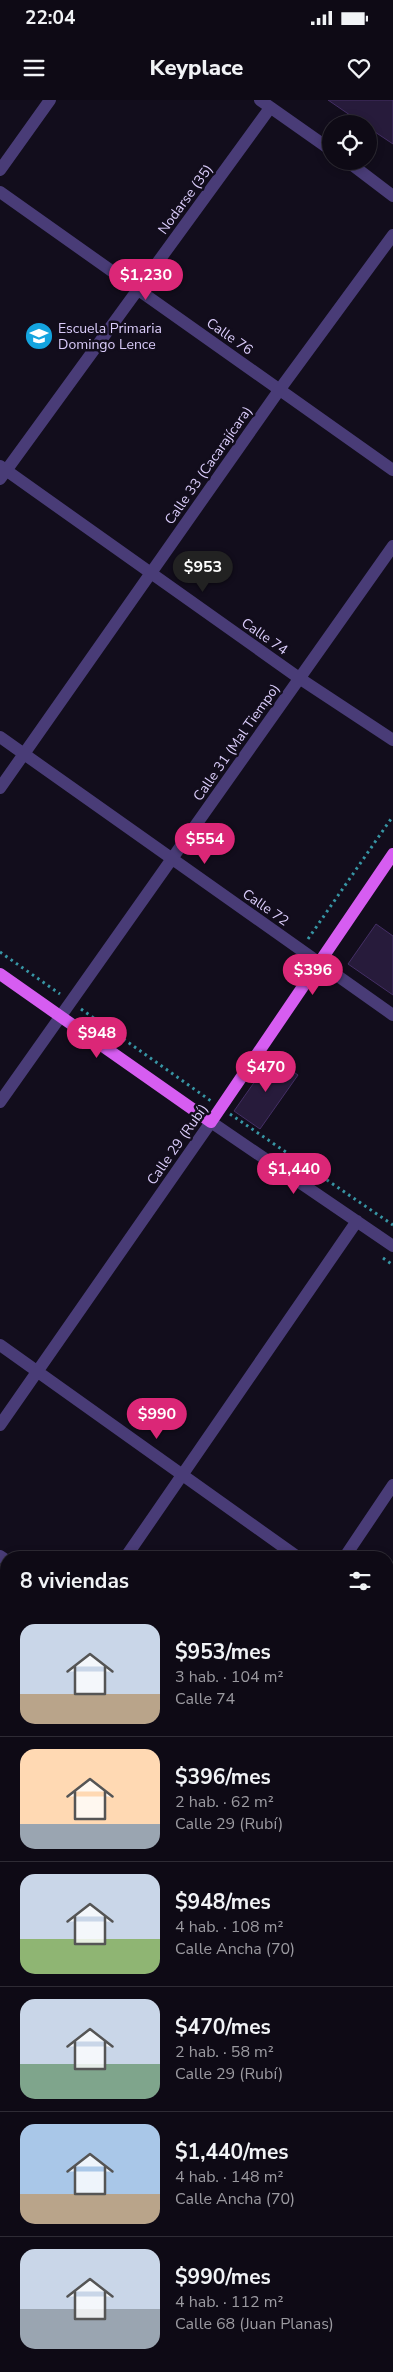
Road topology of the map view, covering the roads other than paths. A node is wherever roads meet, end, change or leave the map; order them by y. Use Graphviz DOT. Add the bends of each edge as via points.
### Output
graph roads {
  1 [pos="50,100"];
  2 [pos="265,104"];
  3 [pos="322,144"];
  4 [pos="0,170"];
  5 [pos="359,170"];
  6 [pos="0,192"];
  7 [pos="393,196"];
  8 [pos="393,235"];
  9 [pos="138,289"];
  10 [pos="280,389"];
  11 [pos="393,470"];
  12 [pos="2,472"];
  13 [pos="393,546"];
  14 [pos="151,574"];
  15 [pos="299,678"];
  16 [pos="0,737"];
  17 [pos="393,740"];
  18 [pos="24,754"];
  19 [pos="0,788"];
  20 [pos="393,854"];
  21 [pos="172,859"];
  22 [pos="319,963"];
  23 [pos="0,974"];
  24 [pos="393,1015"];
  25 [pos="62,1017"];
  26 [pos="0,1102"];
  27 [pos="211,1122"];
  28 [pos="357,1221"];
  29 [pos="393,1246"];
  30 [pos="0,1346"];
  31 [pos="37,1372"];
  32 [pos="0,1425"];
  33 [pos="182,1474"];
  34 [pos="393,1485"];
  35 [pos="130,1551"];
  36 [pos="289,1551"];
  37 [pos="349,1551"];
  1 -- 4 [label="street"];
  2 -- 3 [label="street"];
  2 -- 9 [label="street, Nodarse (35)"];
  5 -- 7 [label="street"];
  6 -- 9 [label="street, Calle 76"];
  8 -- 10 [label="street, Calle 33 (Cacarajícara)"];
  9 -- 10 [label="street, Calle 76"];
  9 -- 12 [label="street, Nodarse (35)"];
  10 -- 11 [label="street, Calle 76"];
  10 -- 14 [label="street, Calle 33 (Cacarajícara)"];
  12 -- 14 [label="street, Calle 74"];
  13 -- 15 [label="street, Calle 31 (Mal Tiempo)"];
  14 -- 15 [label="street, Calle 74"];
  14 -- 18 [label="street, Calle 33 (Cacarajícara)"];
  15 -- 17 [label="street, Calle 74"];
  15 -- 21 [label="street, Calle 31 (Mal Tiempo)"];
  16 -- 18 [label="street, Calle 72"];
  18 -- 19 [label="street, Calle 33 (Cacarajícara)"];
  18 -- 21 [label="street, Calle 72"];
  20 -- 22 [label="main road, Calle 29 (Rubí)"];
  21 -- 22 [label="street, Calle 72"];
  21 -- 25 [label="street, Calle 31 (Mal Tiempo)"];
  22 -- 24 [label="street, Calle 72"];
  22 -- 27 [label="main road, Calle 29 (Rubí)"];
  23 -- 25 [label="main road"];
  25 -- 26 [label="street, Calle 31 (Mal Tiempo)"];
  25 -- 27 [label="main road"];
  27 -- 28 [label="street"];
  27 -- 31 [label="street, Calle 29 (Rubí)"];
  28 -- 29 [label="street"];
  28 -- 33 [label="street"];
  30 -- 31 [label="street"];
  31 -- 32 [label="street, Calle 29 (Rubí)"];
  31 -- 33 [label="street"];
  33 -- 35 [label="street"];
  33 -- 36 [label="street"];
  34 -- 37 [label="street"];
}
